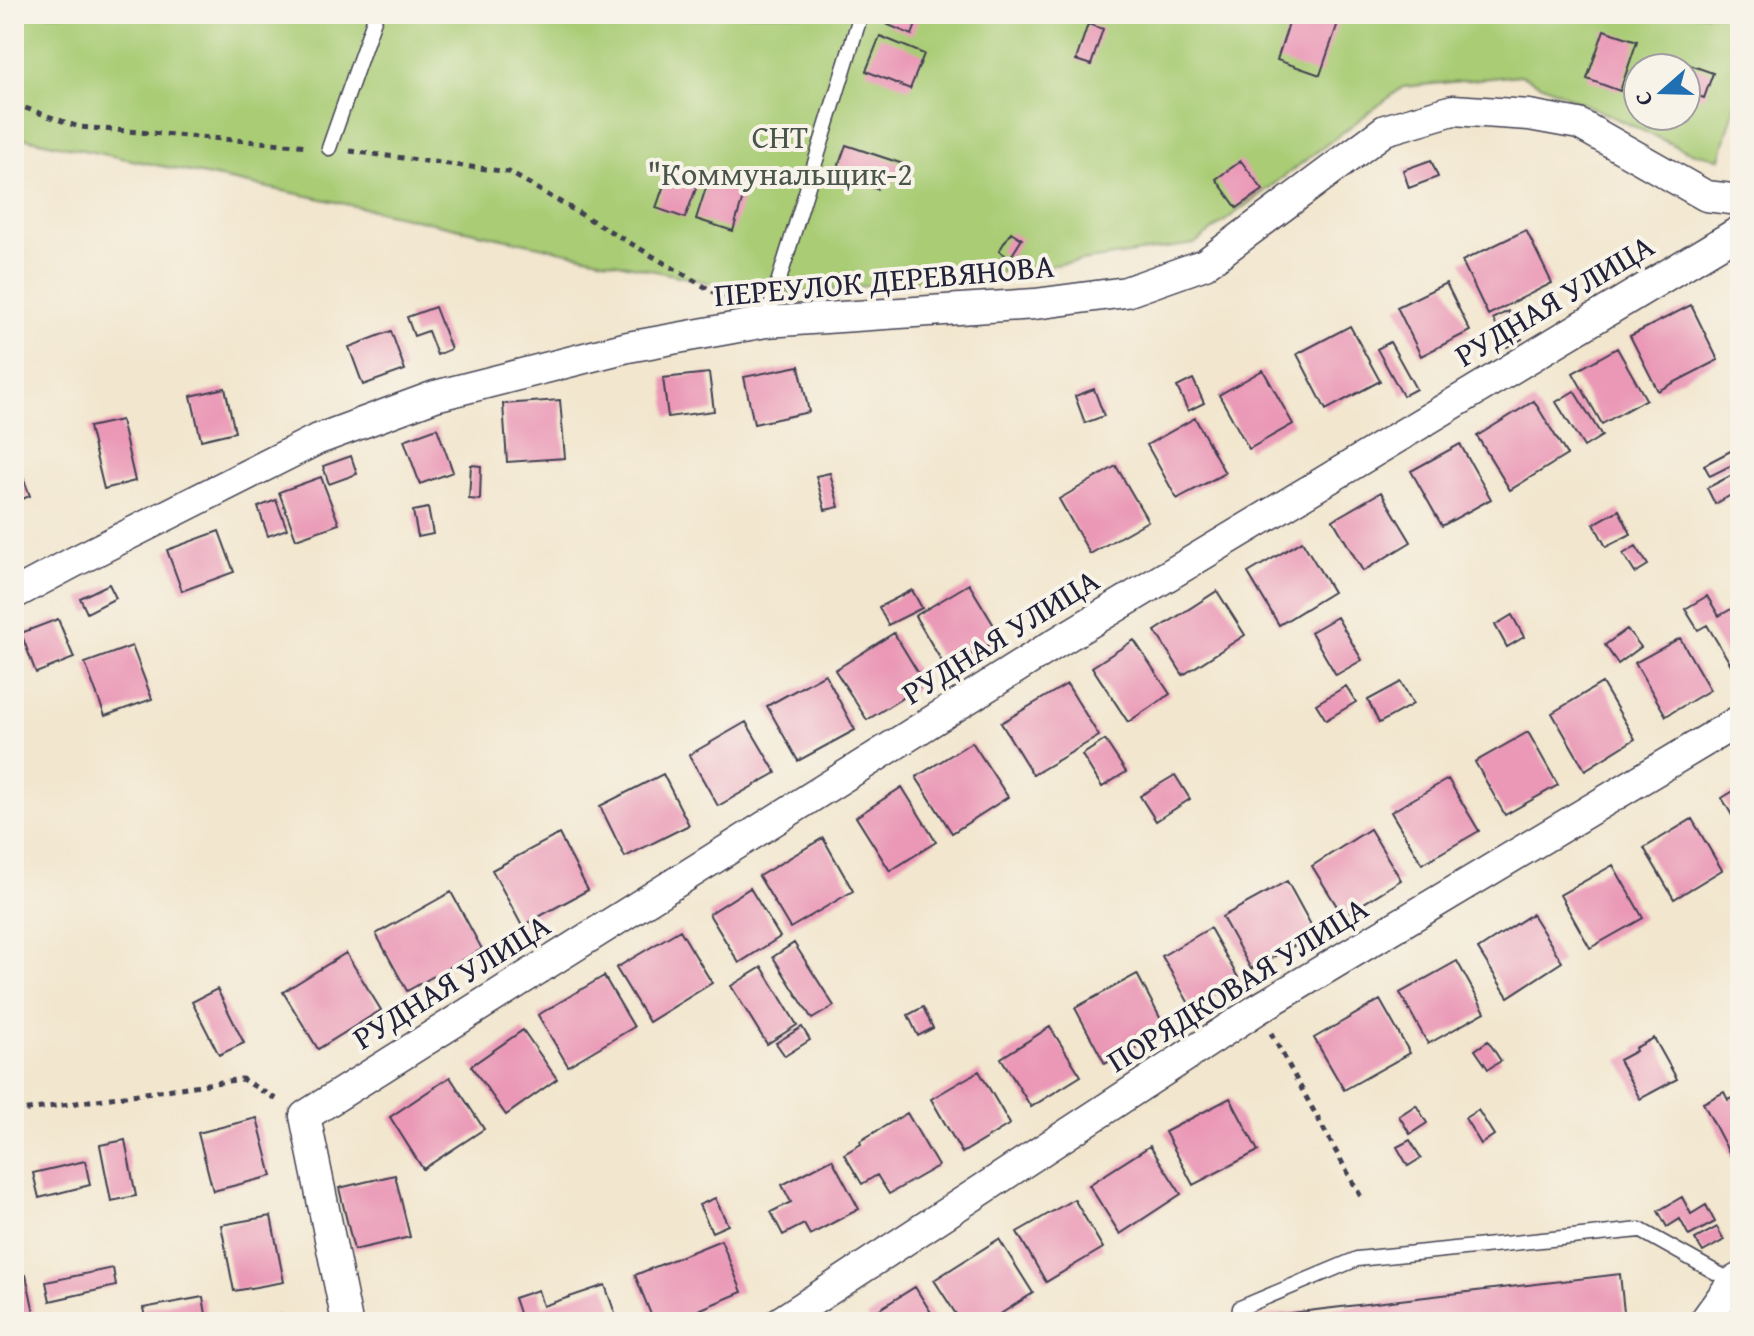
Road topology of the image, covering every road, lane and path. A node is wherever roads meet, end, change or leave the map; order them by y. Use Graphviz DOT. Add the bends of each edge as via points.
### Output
graph roads {
  1 [pos="376,14"];
  2 [pos="861,14"];
  3 [pos="14,104"];
  4 [pos="329,148"];
  5 [pos="1740,200"];
  6 [pos="1740,231"];
  7 [pos="725,299"];
  8 [pos="766,322"];
  9 [pos="14,594"];
  10 [pos="1740,720"];
  11 [pos="1258,1009"];
  12 [pos="14,1112"];
  13 [pos="305,1116"];
  14 [pos="1361,1197"];
  15 [pos="1737,1280"];
  16 [pos="347,1322"];
  17 [pos="780,1322"];
  18 [pos="1238,1322"];
  19 [pos="1704,1322"];
  1 -- 4 [label="lane"];
  2 -- 8 [label="lane"];
  3 -- 4 [label="path" via="79,127"];
  4 -- 7 [label="path" via="509,172"];
  5 -- 8 [label="street, ПЕРЕУЛОК ДЕРЕВЯНОВА" via="1706,196 1579,124 1453,110 1385,130 1205,264 1126,292 1035,304"];
  6 -- 13 [label="street, РУДНАЯ УЛИЦА" via="1056,643"];
  8 -- 9 [label="street, ПЕРЕУЛОК ДЕРЕВЯНОВА" via="628,347 435,396 316,440"];
  10 -- 11 [label="street, ПОРЯДКОВАЯ УЛИЦА"];
  11 -- 14 [label="path"];
  11 -- 17 [label="street, ПОРЯДКОВАЯ УЛИЦА"];
  12 -- 13 [label="path" via="242,1079"];
  13 -- 16 [label="street"];
  15 -- 18 [label="lane" via="1640,1230 1357,1259 1240,1308"];
  15 -- 19 [label="street"];
}
